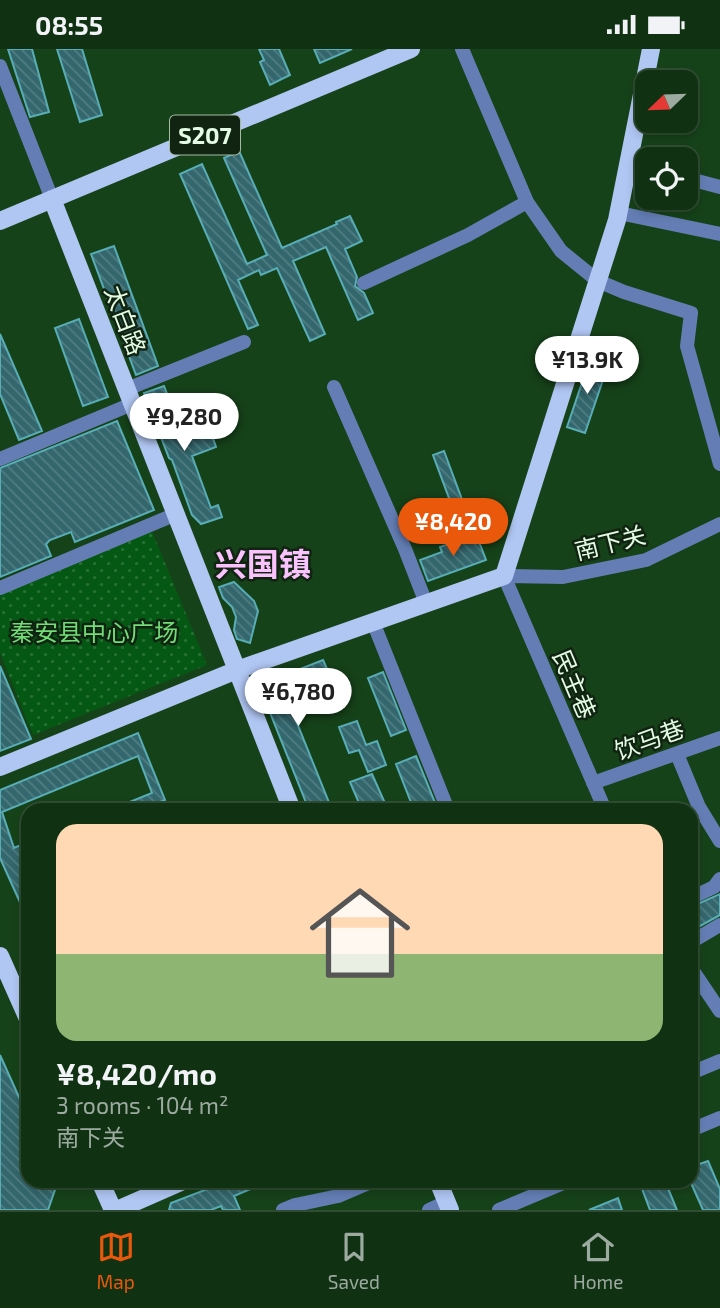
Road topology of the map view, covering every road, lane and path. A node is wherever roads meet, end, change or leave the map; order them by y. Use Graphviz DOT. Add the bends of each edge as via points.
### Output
graph roads {
  1 [pos="411,49"];
  2 [pos="462,49"];
  3 [pos="651,49"];
  4 [pos="0,66"];
  5 [pos="629,165"];
  6 [pos="635,166"];
  7 [pos="698,182"];
  8 [pos="720,187"];
  9 [pos="52,199"];
  10 [pos="527,202"];
  11 [pos="619,213"];
  12 [pos="0,221"];
  13 [pos="720,234"];
  14 [pos="598,281"];
  15 [pos="364,283"];
  16 [pos="244,341"];
  17 [pos="334,387"];
  18 [pos="130,397"];
  19 [pos="0,459"];
  20 [pos="720,464"];
  21 [pos="176,515"];
  22 [pos="720,524"];
  23 [pos="504,576"];
  24 [pos="0,588"];
  25 [pos="426,603"];
  26 [pos="373,622"];
  27 [pos="237,670"];
  28 [pos="720,738"];
  29 [pos="677,754"];
  30 [pos="0,767"];
  31 [pos="593,783"];
  32 [pos="289,803"];
  33 [pos="445,803"];
  34 [pos="602,803"];
  35 [pos="697,803"];
  36 [pos="698,805"];
  37 [pos="720,841"];
  38 [pos="720,879"];
  39 [pos="698,895"];
  40 [pos="720,925"];
  41 [pos="698,938"];
  42 [pos="0,956"];
  43 [pos="698,978"];
  44 [pos="21,1003"];
  45 [pos="720,1011"];
  46 [pos="720,1061"];
  47 [pos="698,1070"];
  48 [pos="720,1118"];
  49 [pos="698,1127"];
  50 [pos="104,1188"];
  51 [pos="167,1188"];
  52 [pos="357,1188"];
  53 [pos="441,1188"];
  54 [pos="551,1188"];
  55 [pos="448,1206"];
  56 [pos="115,1210"];
  57 [pos="284,1210"];
  58 [pos="429,1210"];
  59 [pos="499,1210"];
  1 -- 9 [label="main road, S207"];
  2 -- 10 [label="street"];
  3 -- 5 [label="main road"];
  4 -- 9 [label="street"];
  5 -- 6 [label="street"];
  5 -- 11 [label="main road"];
  7 -- 8 [label="street"];
  9 -- 12 [label="main road, S207"];
  9 -- 18 [label="main road, 太白路"];
  10 -- 14 [label="street" via="561,251"];
  10 -- 15 [label="street"];
  11 -- 13 [label="street"];
  11 -- 14 [label="main road"];
  14 -- 20 [label="street" via="691,313 687,346"];
  14 -- 23 [label="main road"];
  16 -- 18 [label="street"];
  17 -- 25 [label="street"];
  18 -- 19 [label="street"];
  18 -- 21 [label="main road, 太白路"];
  21 -- 24 [label="street"];
  21 -- 27 [label="main road, 太白路"];
  22 -- 23 [label="street, 南下关" via="646,560 563,577"];
  23 -- 25 [label="main road"];
  23 -- 31 [label="street, 民主巷"];
  25 -- 26 [label="main road"];
  26 -- 27 [label="main road"];
  26 -- 33 [label="street"];
  27 -- 30 [label="main road"];
  27 -- 32 [label="main road, 太白路"];
  28 -- 29 [label="street, 饮马巷"];
  29 -- 31 [label="street, 饮马巷"];
  29 -- 35 [label="street"];
  31 -- 34 [label="street, 民主巷"];
  36 -- 37 [label="street"];
  38 -- 39 [label="street"];
  40 -- 41 [label="street"];
  42 -- 44 [label="main road"];
  43 -- 45 [label="street"];
  46 -- 47 [label="street"];
  48 -- 49 [label="street"];
  50 -- 56 [label="main road"];
  51 -- 56 [label="main road"];
  52 -- 57 [label="street"];
  53 -- 55 [label="main road"];
  54 -- 59 [label="street"];
  55 -- 58 [label="street"];
}
